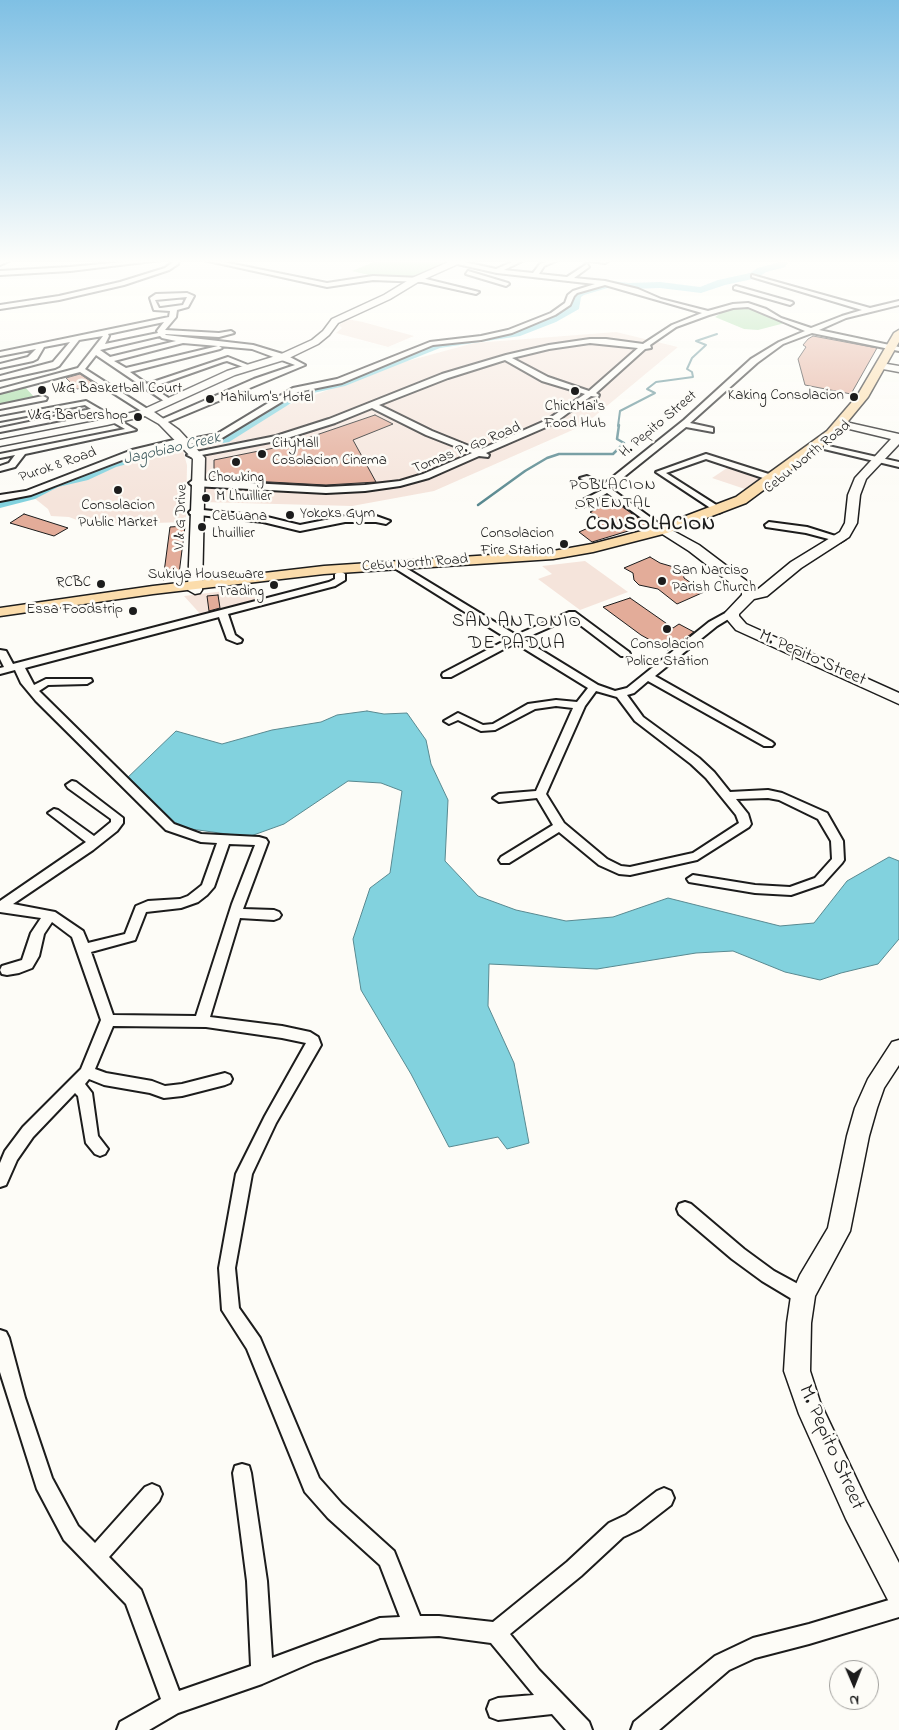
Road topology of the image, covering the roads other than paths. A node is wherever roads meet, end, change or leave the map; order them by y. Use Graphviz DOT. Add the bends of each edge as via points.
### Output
graph roads {
  1 [pos="64,341"];
  2 [pos="74,341"];
  3 [pos="103,341"];
  4 [pos="131,341"];
  5 [pos="179,341"];
  6 [pos="317,341"];
  7 [pos="454,341"];
  8 [pos="657,341"];
  9 [pos="661,341"];
  10 [pos="786,341"];
  11 [pos="861,341"];
  12 [pos="185,342"];
  13 [pos="231,345"];
  14 [pos="41,346"];
  15 [pos="895,348"];
  16 [pos="98,349"];
  17 [pos="647,349"];
  18 [pos="0,354"];
  19 [pos="282,356"];
  20 [pos="513,358"];
  21 [pos="108,360"];
  22 [pos="0,366"];
  23 [pos="249,367"];
  24 [pos="893,368"];
  25 [pos="80,370"];
  26 [pos="124,371"];
  27 [pos="0,378"];
  28 [pos="147,386"];
  29 [pos="0,390"];
  30 [pos="596,393"];
  31 [pos="44,398"];
  32 [pos="167,402"];
  33 [pos="0,407"];
  34 [pos="373,408"];
  35 [pos="98,410"];
  36 [pos="146,412"];
  37 [pos="0,419"];
  38 [pos="116,420"];
  39 [pos="163,422"];
  40 [pos="684,424"];
  41 [pos="845,425"];
  42 [pos="0,430"];
  43 [pos="710,430"];
  44 [pos="898,438"];
  45 [pos="0,443"];
  46 [pos="828,447"];
  47 [pos="190,450"];
  48 [pos="22,452"];
  49 [pos="0,456"];
  50 [pos="481,457"];
  51 [pos="878,459"];
  52 [pos="899,465"];
  53 [pos="0,469"];
  54 [pos="584,478"];
  55 [pos="772,482"];
  56 [pos="196,486"];
  57 [pos="606,489"];
  58 [pos="4,501"];
  59 [pos="580,505"];
  60 [pos="718,510"];
  61 [pos="196,512"];
  62 [pos="386,522"];
  63 [pos="769,525"];
  64 [pos="665,532"];
  65 [pos="840,539"];
  66 [pos="399,567"];
  67 [pos="340,574"];
  68 [pos="193,588"];
  69 [pos="750,596"];
  70 [pos="0,612"];
  71 [pos="223,613"];
  72 [pos="732,614"];
  73 [pos="0,617"];
  74 [pos="515,639"];
  75 [pos="238,640"];
  76 [pos="2,653"];
  77 [pos="625,654"];
  78 [pos="10,668"];
  79 [pos="447,675"];
  80 [pos="648,677"];
  81 [pos="87,681"];
  82 [pos="594,687"];
  83 [pos="32,690"];
  84 [pos="622,694"];
  85 [pos="899,699"];
  86 [pos="580,706"];
  87 [pos="449,721"];
  88 [pos="768,744"];
  89 [pos="72,785"];
  90 [pos="540,794"];
  91 [pos="728,796"];
  92 [pos="499,798"];
  93 [pos="54,813"];
  94 [pos="560,826"];
  95 [pos="224,840"];
  96 [pos="94,842"];
  97 [pos="506,860"];
  98 [pos="693,879"];
  99 [pos="0,907"];
  100 [pos="236,913"];
  101 [pos="50,915"];
  102 [pos="274,915"];
  103 [pos="85,949"];
  104 [pos="7,970"];
  105 [pos="108,1020"];
  106 [pos="201,1022"];
  107 [pos="899,1048"];
  108 [pos="87,1072"];
  109 [pos="225,1079"];
  110 [pos="75,1084"];
  111 [pos="100,1149"];
  112 [pos="0,1180"];
  113 [pos="685,1209"];
  114 [pos="804,1296"];
  115 [pos="0,1338"];
  116 [pos="242,1473"];
  117 [pos="152,1494"];
  118 [pos="664,1498"];
  119 [pos="97,1556"];
  120 [pos="899,1592"];
  121 [pos="899,1607"];
  122 [pos="414,1627"];
  123 [pos="496,1633"];
  124 [pos="262,1673"];
  125 [pos="558,1703"];
  126 [pos="173,1704"];
  127 [pos="498,1708"];
  128 [pos="128,1730"];
  129 [pos="581,1730"];
  130 [pos="642,1730"];
  1 -- 14 [label="street"];
  2 -- 27 [label="street" via="56,364"];
  3 -- 16 [label="street"];
  4 -- 16 [label="street"];
  5 -- 12 [label="street"];
  6 -- 19 [label="street"];
  7 -- 47 [label="street" via="432,343 338,381 296,390"];
  8 -- 17 [label="street, Tomas P. Go Road"];
  9 -- 17 [label="street, Tomas P. Go Road"];
  10 -- 40 [label="street, H. Pepito Street" via="754,361"];
  11 -- 15 [label="street, Tomas P. Go Road"];
  12 -- 13 [label="street"];
  12 -- 21 [label="street"];
  13 -- 19 [label="street" via="253,347"];
  13 -- 26 [label="street"];
  14 -- 18 [label="street"];
  14 -- 22 [label="street" via="30,359"];
  15 -- 24 [label="main road, Cebu North Road"];
  15 -- 41 [label="main road, Cebu North Road"];
  16 -- 21 [label="street"];
  16 -- 25 [label="street"];
  17 -- 20 [label="street" via="591,344"];
  17 -- 30 [label="street, Tomas P. Go Road"];
  19 -- 23 [label="street"];
  19 -- 39 [label="street" via="301,365"];
  20 -- 30 [label="street" via="545,379"];
  20 -- 34 [label="street"];
  21 -- 26 [label="street"];
  23 -- 28 [label="street" via="222,360"];
  23 -- 32 [label="street"];
  24 -- 41 [label="main road, Cebu North Road" via="864,409"];
  25 -- 29 [label="street"];
  25 -- 36 [label="street"];
  26 -- 28 [label="street"];
  28 -- 32 [label="street"];
  30 -- 50 [label="street, Tomas P. Go Road" via="558,425"];
  31 -- 33 [label="street"];
  32 -- 36 [label="street"];
  34 -- 47 [label="street" via="287,443"];
  34 -- 50 [label="street" via="421,437"];
  35 -- 37 [label="street" via="86,403"];
  35 -- 38 [label="street"];
  35 -- 42 [label="street"];
  36 -- 38 [label="street"];
  36 -- 39 [label="street"];
  38 -- 45 [label="street"];
  38 -- 48 [label="street" via="132,430"];
  39 -- 47 [label="street"];
  40 -- 43 [label="street"];
  40 -- 57 [label="street, H. Pepito Street"];
  41 -- 44 [label="street"];
  41 -- 46 [label="main road, Cebu North Road"];
  41 -- 55 [label="main road, Cebu North Road"];
  44 -- 51 [label="street"];
  46 -- 51 [label="street"];
  46 -- 55 [label="main road, Cebu North Road"];
  47 -- 56 [label="street, V & G Drive"];
  47 -- 58 [label="street, Purok 8 Road" via="135,452"];
  48 -- 49 [label="street"];
  48 -- 53 [label="street" via="12,465"];
  50 -- 56 [label="street, Tomas P. Go Road" via="433,480 406,488 367,493 325,496"];
  51 -- 52 [label="street"];
  51 -- 65 [label="street" via="861,478 854,495 850,523"];
  54 -- 57 [label="street"];
  55 -- 60 [label="main road, Cebu North Road"];
  55 -- 60 [label="street" via="706,456 660,472"];
  55 -- 64 [label="main road, Cebu North Road" via="749,504"];
  56 -- 61 [label="street, V & G Drive"];
  57 -- 59 [label="street, H. Pepito Street"];
  57 -- 64 [label="street"];
  60 -- 64 [label="main road, Cebu North Road"];
  61 -- 62 [label="street" via="263,519 300,528 345,519"];
  61 -- 68 [label="street, V & G Drive"];
  63 -- 65 [label="street"];
  64 -- 66 [label="main road, Cebu North Road" via="602,552 563,559"];
  64 -- 69 [label="street" via="694,548 743,585"];
  65 -- 69 [label="street" via="796,565 762,593"];
  66 -- 67 [label="main road, Cebu North Road"];
  66 -- 68 [label="main road, Cebu North Road" via="324,570"];
  66 -- 74 [label="street"];
  67 -- 68 [label="main road, Cebu North Road"];
  67 -- 71 [label="street" via="340,580 332,584"];
  68 -- 70 [label="main road, Cebu North Road"];
  68 -- 73 [label="main road, Cebu North Road"];
  69 -- 72 [label="street"];
  71 -- 75 [label="street" via="231,636"];
  71 -- 78 [label="street"];
  72 -- 80 [label="street" via="713,624"];
  72 -- 85 [label="street, M. Pepito Street" via="734,622 741,627"];
  74 -- 77 [label="street" via="572,614"];
  74 -- 79 [label="street"];
  74 -- 82 [label="street"];
  76 -- 78 [label="street"];
  78 -- 83 [label="street"];
  80 -- 84 [label="street"];
  80 -- 88 [label="street"];
  81 -- 83 [label="street" via="46,682"];
  82 -- 84 [label="street"];
  82 -- 86 [label="street"];
  83 -- 95 [label="street" via="170,827 201,838"];
  84 -- 91 [label="street" via="639,719 695,761"];
  86 -- 87 [label="street" via="532,706 495,727 481,728 458,716"];
  86 -- 90 [label="street"];
  89 -- 96 [label="street" via="117,818 113,828"];
  90 -- 92 [label="street"];
  90 -- 94 [label="street"];
  91 -- 94 [label="street" via="744,819 745,824 740,828 697,856 630,871 619,870 603,862"];
  91 -- 98 [label="street" via="768,794 823,816 837,841 838,860 819,881 791,890 755,889"];
  93 -- 96 [label="street"];
  94 -- 97 [label="street"];
  95 -- 100 [label="street" via="262,842"];
  95 -- 103 [label="street" via="208,887 202,892 181,903 141,909 130,937"];
  96 -- 99 [label="street"];
  99 -- 101 [label="street"];
  100 -- 102 [label="street"];
  100 -- 106 [label="street"];
  101 -- 103 [label="street" via="78,934"];
  101 -- 104 [label="street" via="38,933 28,964"];
  103 -- 105 [label="street"];
  105 -- 106 [label="street"];
  105 -- 108 [label="street"];
  106 -- 122 [label="street" via="282,1032 313,1041 314,1045 270,1120 244,1174 227,1268 231,1310 254,1344 312,1485 335,1511 387,1558"];
  107 -- 114 [label="street, M. Pepito Street" via="874,1085 858,1136 839,1231 808,1283"];
  108 -- 109 [label="street" via="104,1079 164,1092"];
  108 -- 110 [label="street"];
  110 -- 111 [label="street" via="85,1093 91,1138"];
  110 -- 112 [label="street" via="28,1132 11,1156"];
  113 -- 114 [label="street" via="768,1276"];
  114 -- 120 [label="street, M. Pepito Street" via="798,1347 802,1389 856,1509"];
  115 -- 119 [label="street" via="14,1393 44,1482 66,1526"];
  116 -- 124 [label="street" via="257,1581"];
  117 -- 119 [label="street"];
  118 -- 123 [label="street" via="633,1522 616,1530"];
  119 -- 126 [label="street" via="134,1597"];
  121 -- 130 [label="street" via="753,1648 722,1663"];
  122 -- 123 [label="street" via="439,1626"];
  122 -- 124 [label="street" via="380,1628"];
  123 -- 125 [label="street"];
  124 -- 126 [label="street"];
  125 -- 127 [label="street"];
  125 -- 129 [label="street"];
  126 -- 128 [label="street"];
}
